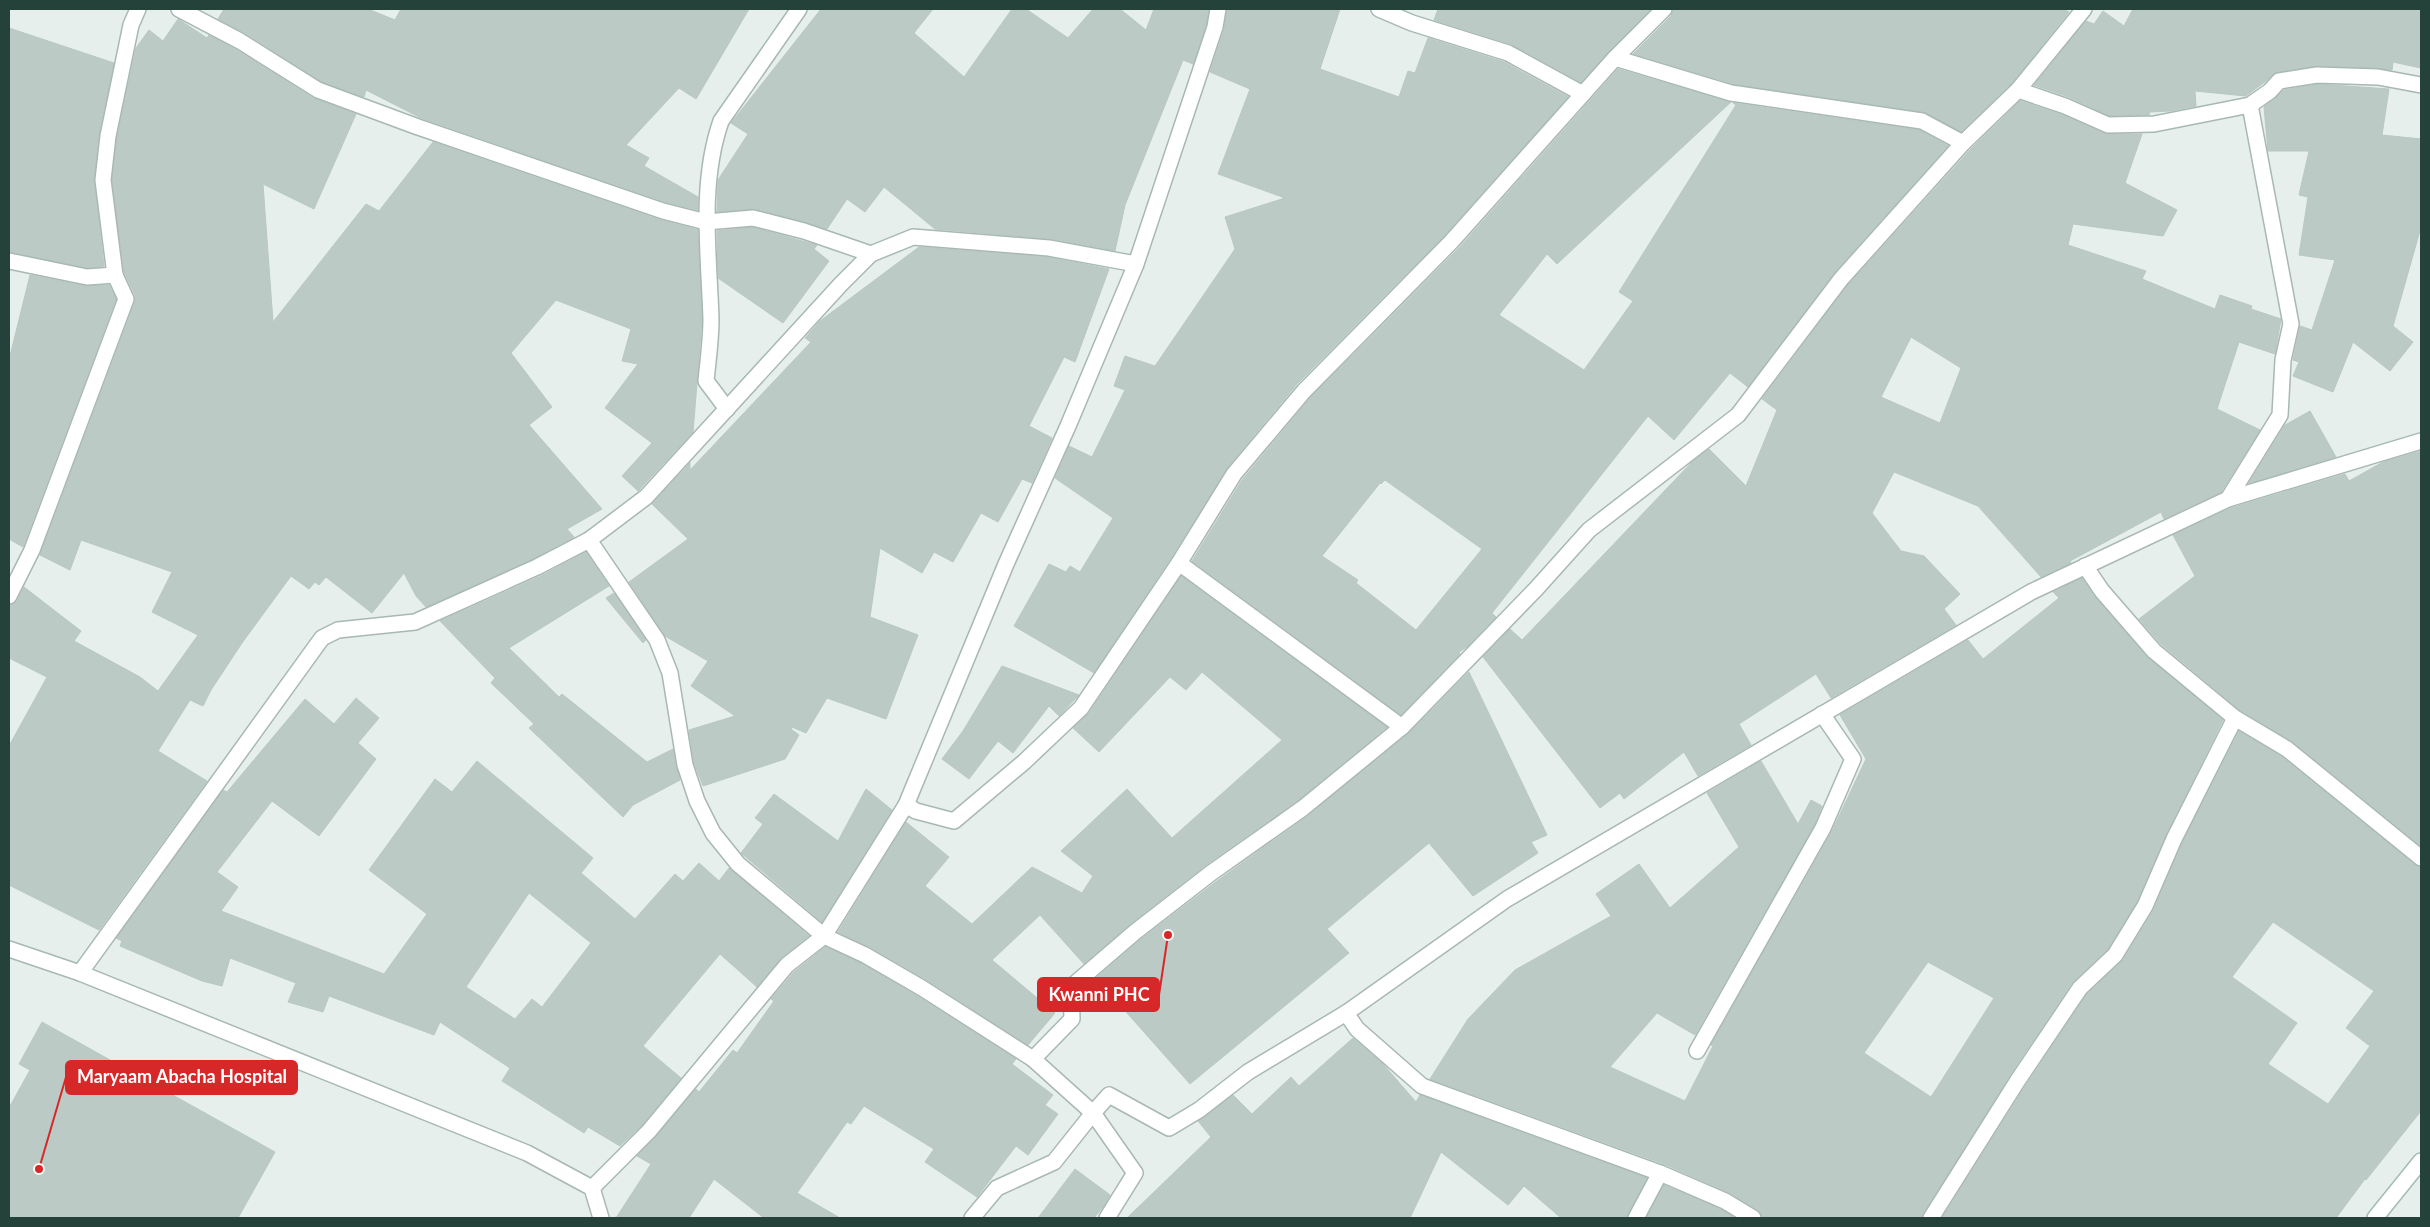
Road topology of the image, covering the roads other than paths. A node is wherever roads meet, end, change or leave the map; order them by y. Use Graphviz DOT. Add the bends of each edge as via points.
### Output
graph roads {
  1 [pos="138,9"];
  2 [pos="179,9"];
  3 [pos="799,9"];
  4 [pos="1218,9"];
  5 [pos="1379,9"];
  6 [pos="1664,9"];
  7 [pos="2084,9"];
  8 [pos="1614,58"];
  9 [pos="2421,85"];
  10 [pos="2018,90"];
  11 [pos="1583,94"];
  12 [pos="2250,105"];
  13 [pos="1963,143"];
  14 [pos="706,222"];
  15 [pos="871,254"];
  16 [pos="9,261"];
  17 [pos="1136,264"];
  18 [pos="115,275"];
  19 [pos="727,409"];
  20 [pos="2421,441"];
  21 [pos="2228,500"];
  22 [pos="589,540"];
  23 [pos="1179,563"];
  24 [pos="2085,566"];
  25 [pos="9,596"];
  26 [pos="1822,714"];
  27 [pos="2235,718"];
  28 [pos="1402,727"];
  29 [pos="906,805"];
  30 [pos="2421,858"];
  31 [pos="824,936"];
  32 [pos="9,948"];
  33 [pos="80,973"];
  34 [pos="1346,1013"];
  35 [pos="1697,1051"];
  36 [pos="1032,1059"];
  37 [pos="1093,1113"];
  38 [pos="2421,1161"];
  39 [pos="1660,1173"];
  40 [pos="592,1188"];
  41 [pos="601,1218"];
  42 [pos="972,1218"];
  43 [pos="1107,1218"];
  44 [pos="1636,1218"];
  45 [pos="1754,1218"];
  46 [pos="1931,1218"];
  47 [pos="2375,1218"];
  1 -- 18 [label="street" via="131,25 108,136 103,180"];
  2 -- 14 [label="street" via="240,41 318,90 663,211"];
  3 -- 14 [label="street" via="721,121 713,142"];
  4 -- 17 [label="street" via="1215,27"];
  5 -- 11 [label="street" via="1412,23 1508,53"];
  6 -- 8 [label="street"];
  7 -- 10 [label="street"];
  8 -- 11 [label="street"];
  8 -- 13 [label="street" via="1740,94 1922,121"];
  9 -- 12 [label="street" via="2378,77 2317,75 2279,82"];
  10 -- 12 [label="street" via="2108,125 2154,124"];
  10 -- 13 [label="street"];
  11 -- 23 [label="street" via="1451,242 1304,391 1234,474"];
  12 -- 21 [label="street" via="2291,324 2283,360 2280,415"];
  13 -- 28 [label="street" via="1841,279 1738,415 1589,530"];
  14 -- 15 [label="street" via="753,218"];
  14 -- 19 [label="street" via="711,321 706,381"];
  15 -- 17 [label="street" via="913,237 1049,248"];
  15 -- 19 [label="street"];
  16 -- 18 [label="street" via="87,277"];
  17 -- 29 [label="street"];
  18 -- 25 [label="street" via="126,299 32,550"];
  19 -- 22 [label="street" via="646,497"];
  20 -- 21 [label="street"];
  21 -- 24 [label="street"];
  22 -- 31 [label="street" via="657,640 670,673 685,765 713,833 738,864"];
  22 -- 33 [label="street" via="538,567 415,622 338,630 322,638"];
  23 -- 28 [label="street"];
  23 -- 29 [label="street" via="1081,708 1024,762 954,821 916,812"];
  24 -- 26 [label="street" via="2030,592"];
  24 -- 27 [label="street" via="2102,591 2154,651"];
  26 -- 34 [label="street" via="1507,898"];
  26 -- 35 [label="street" via="1853,759 1823,828"];
  27 -- 30 [label="street" via="2287,749"];
  27 -- 46 [label="street" via="2174,839 2145,906 2115,956 2080,988"];
  28 -- 36 [label="street" via="1303,808 1143,926 1071,987 1072,1020"];
  29 -- 31 [label="street"];
  31 -- 36 [label="street" via="922,988"];
  31 -- 40 [label="street" via="787,965 649,1131"];
  32 -- 33 [label="street"];
  33 -- 40 [label="street" via="527,1153"];
  34 -- 37 [label="street" via="1248,1072 1199,1110 1169,1128 1109,1095"];
  34 -- 39 [label="street" via="1357,1029 1422,1086"];
  36 -- 37 [label="street"];
  37 -- 42 [label="street" via="1054,1162 997,1188"];
  37 -- 43 [label="street" via="1135,1173"];
  38 -- 47 [label="street"];
  39 -- 44 [label="street"];
  39 -- 45 [label="street" via="1725,1201"];
  40 -- 41 [label="street"];
}
